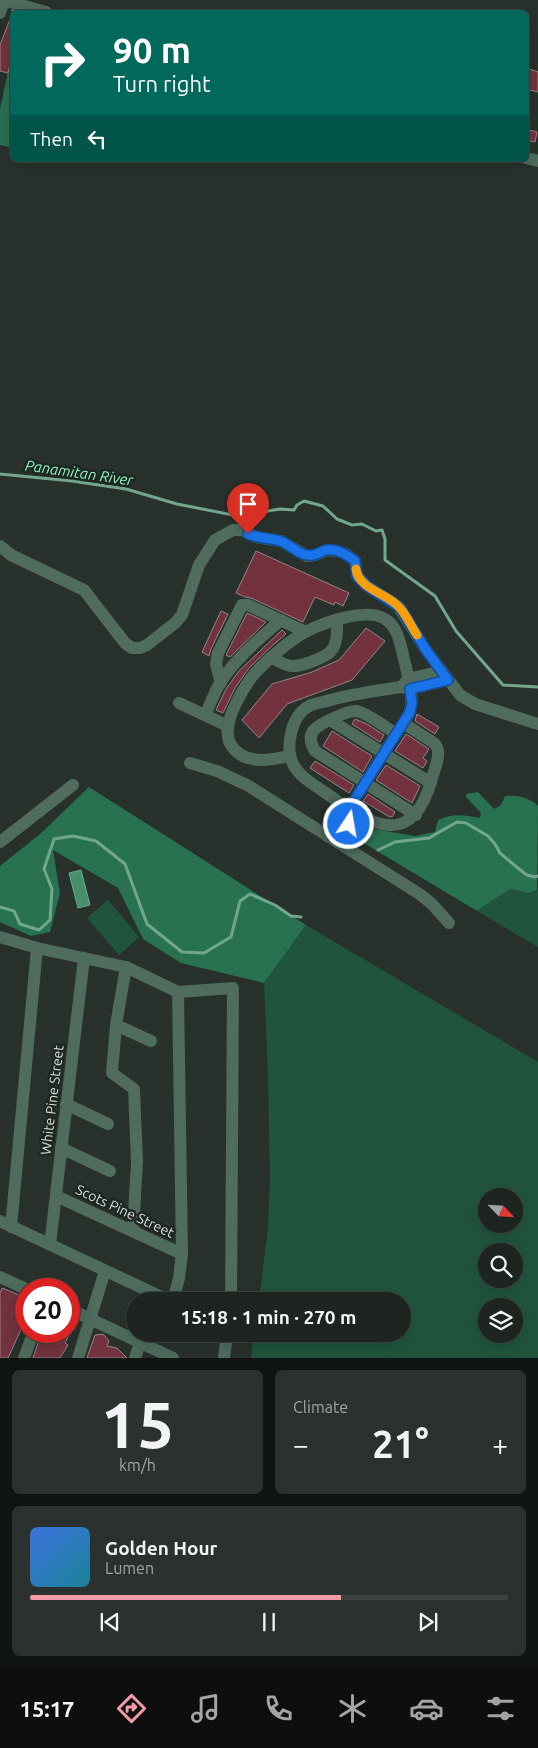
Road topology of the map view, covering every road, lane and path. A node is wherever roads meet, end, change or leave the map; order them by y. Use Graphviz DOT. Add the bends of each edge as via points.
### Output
graph roads {
  1 [pos="3,0"];
  2 [pos="39,10"];
  3 [pos="0,13"];
  4 [pos="0,546"];
  5 [pos="281,620"];
  6 [pos="337,620"];
  7 [pos="306,632"];
  8 [pos="272,658"];
  9 [pos="445,675"];
  10 [pos="220,683"];
  11 [pos="407,685"];
  12 [pos="179,703"];
  13 [pos="205,715"];
  14 [pos="330,720"];
  15 [pos="538,724"];
  16 [pos="228,726"];
  17 [pos="400,728"];
  18 [pos="384,753"];
  19 [pos="290,756"];
  20 [pos="190,763"];
  21 [pos="365,783"];
  22 [pos="431,783"];
  23 [pos="73,785"];
  24 [pos="350,807"];
  25 [pos="416,815"];
  26 [pos="333,840"];
  27 [pos="0,842"];
  28 [pos="449,923"];
  29 [pos="0,936"];
  30 [pos="36,948"];
  31 [pos="84,958"];
  32 [pos="126,966"];
  33 [pos="178,992"];
  34 [pos="116,1025"];
  35 [pos="151,1041"];
  36 [pos="66,1104"];
  37 [pos="108,1124"];
  38 [pos="61,1148"];
  39 [pos="110,1171"];
  40 [pos="56,1196"];
  41 [pos="6,1224"];
  42 [pos="134,1232"];
  43 [pos="50,1245"];
  44 [pos="182,1254"];
  45 [pos="105,1271"];
  46 [pos="1,1280"];
  47 [pos="15,1285"];
  48 [pos="152,1292"];
  49 [pos="175,1292"];
  50 [pos="231,1292"];
  51 [pos="80,1314"];
  52 [pos="91,1319"];
  53 [pos="126,1335"];
  54 [pos="140,1342"];
  55 [pos="226,1342"];
  56 [pos="30,1343"];
  57 [pos="24,1358"];
  58 [pos="78,1358"];
  59 [pos="135,1358"];
  60 [pos="173,1358"];
  61 [pos="224,1358"];
  1 -- 2 [label="street"];
  1 -- 3 [label="street"];
  4 -- 9 [label="street" via="11,555 84,590 132,648 148,645 182,615 199,565 215,540 233,530 281,541 307,556 327,550 338,551 355,561 357,576 367,586 398,606"];
  5 -- 7 [label="street"];
  5 -- 10 [label="street" via="242,655"];
  5 -- 10 [label="street" via="242,605 218,653 216,664"];
  6 -- 7 [label="street"];
  6 -- 8 [label="street" via="334,646 326,656 296,666"];
  6 -- 11 [label="street" via="370,614 388,621 398,636"];
  7 -- 8 [label="street"];
  8 -- 16 [label="street" via="247,684"];
  9 -- 11 [label="street"];
  9 -- 15 [label="street" via="466,700"];
  10 -- 13 [label="street"];
  11 -- 17 [label="street" via="411,707"];
  11 -- 19 [label="street" via="309,706 298,716 292,731"];
  12 -- 13 [label="street"];
  13 -- 16 [label="street"];
  14 -- 17 [label="street" via="357,711"];
  14 -- 18 [label="street"];
  14 -- 21 [label="street" via="312,732 315,752"];
  16 -- 19 [label="street" via="233,748 248,758 262,761"];
  17 -- 18 [label="street"];
  17 -- 22 [label="street" via="437,745"];
  18 -- 21 [label="street"];
  18 -- 22 [label="street"];
  19 -- 24 [label="street" via="293,765 306,778"];
  20 -- 26 [label="street" via="238,780"];
  21 -- 24 [label="street"];
  21 -- 25 [label="street"];
  22 -- 25 [label="street"];
  23 -- 27 [label="street"];
  24 -- 25 [label="street" via="372,822 389,826 408,821"];
  24 -- 26 [label="street" via="341,819"];
  26 -- 28 [label="street" via="421,895"];
  29 -- 30 [label="street"];
  30 -- 31 [label="street"];
  30 -- 41 [label="street"];
  31 -- 32 [label="street"];
  31 -- 36 [label="street, White Pine Street"];
  32 -- 33 [label="street"];
  32 -- 34 [label="street"];
  33 -- 44 [label="street"];
  33 -- 50 [label="street" via="233,988"];
  34 -- 35 [label="street"];
  34 -- 42 [label="street" via="112,1073 134,1089 137,1162"];
  36 -- 37 [label="street"];
  36 -- 38 [label="street, White Pine Street"];
  38 -- 39 [label="street"];
  38 -- 40 [label="street, White Pine Street"];
  40 -- 42 [label="street, Scots Pine Street"];
  40 -- 43 [label="street, White Pine Street"];
  41 -- 43 [label="street"];
  42 -- 44 [label="street, Scots Pine Street"];
  43 -- 45 [label="street"];
  44 -- 49 [label="street"];
  45 -- 48 [label="street"];
  45 -- 52 [label="street"];
  46 -- 47 [label="street"];
  51 -- 52 [label="street"];
  52 -- 53 [label="street"];
  52 -- 58 [label="street"];
  54 -- 59 [label="street"];
  54 -- 60 [label="street"];
  55 -- 61 [label="street"];
  56 -- 57 [label="street"];
}
